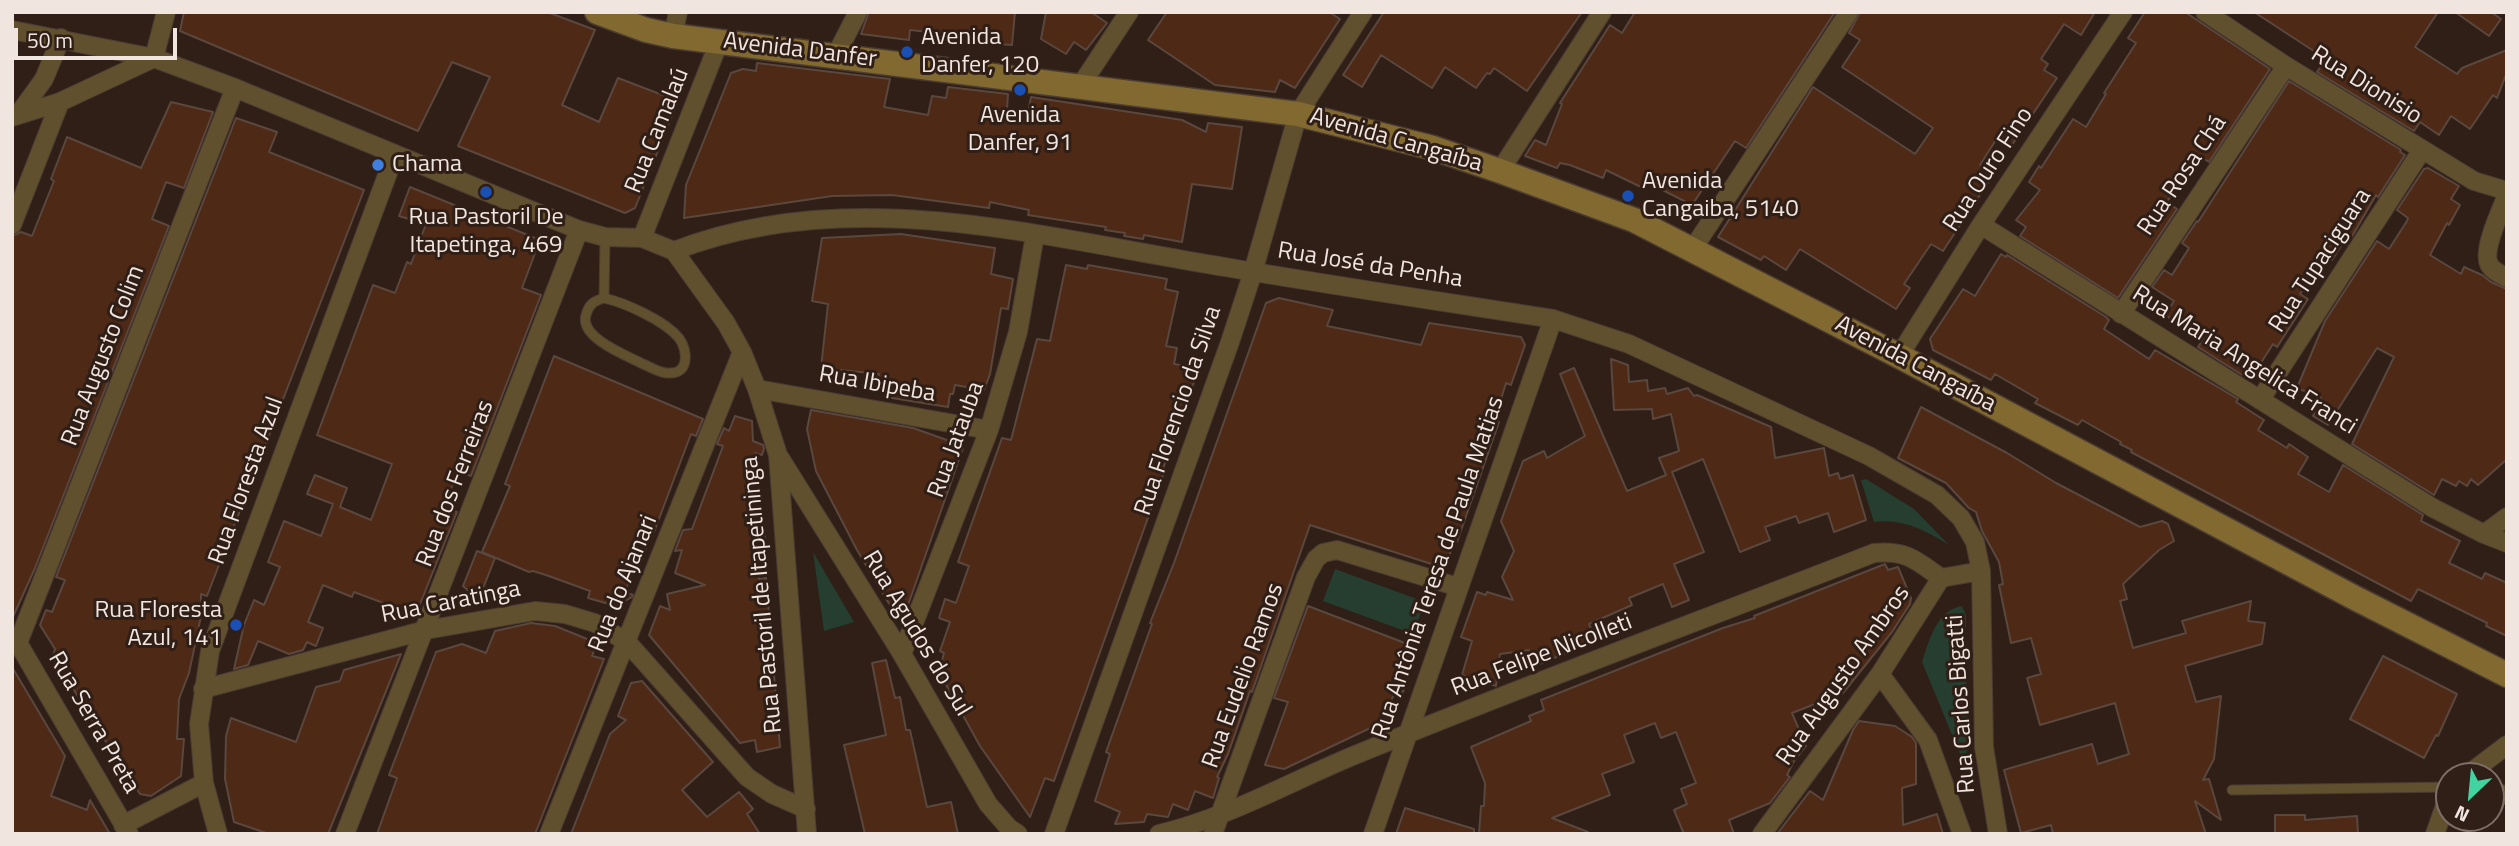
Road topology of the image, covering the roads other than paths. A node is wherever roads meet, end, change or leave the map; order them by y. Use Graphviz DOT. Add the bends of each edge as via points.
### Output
graph roads {
  1 [pos="166,12"];
  2 [pos="597,12"];
  3 [pos="858,12"];
  4 [pos="1129,12"];
  5 [pos="1363,12"];
  6 [pos="1602,12"];
  7 [pos="1849,12"];
  8 [pos="2123,12"];
  9 [pos="2204,12"];
  10 [pos="675,24"];
  11 [pos="12,30"];
  12 [pos="61,38"];
  13 [pos="719,42"];
  14 [pos="836,55"];
  15 [pos="154,58"];
  16 [pos="2286,66"];
  17 [pos="1082,85"];
  18 [pos="235,88"];
  19 [pos="60,102"];
  20 [pos="1298,114"];
  21 [pos="15,116"];
  22 [pos="2423,150"];
  23 [pos="395,154"];
  24 [pos="1500,171"];
  25 [pos="2507,193"];
  26 [pos="12,225"];
  27 [pos="1981,225"];
  28 [pos="579,230"];
  29 [pos="1035,235"];
  30 [pos="606,237"];
  31 [pos="642,238"];
  32 [pos="1692,250"];
  33 [pos="674,251"];
  34 [pos="1253,272"];
  35 [pos="2507,278"];
  36 [pos="604,298"];
  37 [pos="2121,314"];
  38 [pos="1553,319"];
  39 [pos="742,352"];
  40 [pos="1899,356"];
  41 [pos="757,388"];
  42 [pos="2260,400"];
  43 [pos="989,430"];
  44 [pos="778,455"];
  45 [pos="2507,517"];
  46 [pos="2484,534"];
  47 [pos="2507,543"];
  48 [pos="1981,571"];
  49 [pos="1941,578"];
  50 [pos="1458,587"];
  51 [pos="426,630"];
  52 [pos="15,640"];
  53 [pos="627,642"];
  54 [pos="902,654"];
  55 [pos="1880,674"];
  56 [pos="2507,675"];
  57 [pos="203,689"];
  58 [pos="1406,735"];
  59 [pos="2507,745"];
  60 [pos="2485,762"];
  61 [pos="204,783"];
  62 [pos="2435,788"];
  63 [pos="2232,790"];
  64 [pos="806,809"];
  65 [pos="1219,816"];
  66 [pos="126,829"];
  67 [pos="218,834"];
  68 [pos="345,834"];
  69 [pos="549,834"];
  70 [pos="807,834"];
  71 [pos="1018,834"];
  72 [pos="1054,834"];
  73 [pos="1159,834"];
  74 [pos="1213,834"];
  75 [pos="1373,834"];
  76 [pos="1762,834"];
  77 [pos="1962,834"];
  78 [pos="1998,834"];
  1 -- 15 [label="street"];
  2 -- 10 [label="main road, Avenida Danfer" via="646,30"];
  3 -- 14 [label="street"];
  4 -- 17 [label="street"];
  5 -- 20 [label="street, Rua Florencio da Silva"];
  6 -- 24 [label="street"];
  7 -- 32 [label="street"];
  8 -- 27 [label="street, Rua Ouro Fino"];
  9 -- 16 [label="street, Rua Dionisio"];
  10 -- 13 [label="main road, Avenida Danfer"];
  11 -- 12 [label="street"];
  12 -- 15 [label="street"];
  12 -- 21 [label="street" via="40,86"];
  13 -- 14 [label="main road, Avenida Danfer"];
  13 -- 31 [label="street, Rua Camalaú"];
  14 -- 17 [label="main road, Avenida Danfer"];
  15 -- 18 [label="street"];
  15 -- 19 [label="street"];
  16 -- 22 [label="street, Rua Dionisio"];
  16 -- 37 [label="street, Rua Rosa Chá"];
  17 -- 20 [label="main road, Avenida Danfer"];
  18 -- 23 [label="street"];
  18 -- 52 [label="street, Rua Augusto Colim"];
  19 -- 21 [label="street"];
  19 -- 26 [label="street"];
  20 -- 24 [label="main road, Avenida Cangaíba" via="1433,148"];
  20 -- 34 [label="street, Rua Florencio da Silva"];
  22 -- 25 [label="street, Rua Dionisio" via="2474,181"];
  22 -- 42 [label="street, Rua Tupaciguara"];
  23 -- 28 [label="street"];
  23 -- 57 [label="street, Rua Floresta Azul" via="210,651"];
  24 -- 32 [label="main road, Avenida Cangaíba" via="1634,220"];
  25 -- 35 [label="street" via="2487,250 2488,263"];
  27 -- 37 [label="street, Rua Maria Angelica Franci"];
  27 -- 40 [label="street, Rua Ouro Fino"];
  28 -- 30 [label="street"];
  28 -- 51 [label="street, Rua dos Ferreiras"];
  29 -- 33 [label="street, Rua José da Penha" via="910,218 837,217 742,229"];
  29 -- 34 [label="street, Rua José da Penha"];
  29 -- 43 [label="street, Rua Jatauba" via="1018,332"];
  30 -- 31 [label="street"];
  30 -- 36 [label="lane"];
  31 -- 33 [label="street"];
  32 -- 40 [label="main road, Avenida Cangaíba"];
  33 -- 39 [label="street, Rua Pastoril de Itapetininga"];
  34 -- 38 [label="street, Rua José da Penha"];
  34 -- 72 [label="street, Rua Florencio da Silva"];
  36 -- 36 [label="lane" via="594,301 585,319 594,336 658,371 679,372 686,354 671,330 626,304"];
  37 -- 42 [label="street, Rua Maria Angelica Franci"];
  38 -- 48 [label="street, Rua José da Penha" via="1641,350 1869,456 1937,495 1961,518 1975,542"];
  38 -- 50 [label="street, Rua Antônia Teresa de Paula Matias"];
  39 -- 41 [label="street, Rua Pastoril de Itapetininga"];
  39 -- 53 [label="street, Rua do Ajanari"];
  40 -- 56 [label="main road, Avenida Cangaíba"];
  41 -- 43 [label="street, Rua Ibipeba"];
  41 -- 44 [label="street, Rua Pastoril de Itapetininga"];
  42 -- 46 [label="street, Rua Maria Angelica Franci" via="2433,508"];
  43 -- 54 [label="street, Rua Jatauba"];
  44 -- 54 [label="street, Rua Agudos do Sul"];
  44 -- 64 [label="street, Rua Pastoril de Itapetininga"];
  45 -- 46 [label="street"];
  46 -- 47 [label="street, Rua Maria Angelica Franci"];
  48 -- 49 [label="street, Rua Augusto Ambros"];
  48 -- 78 [label="street, Rua Carlos Bigatti" via="1984,747"];
  49 -- 55 [label="street, Rua Augusto Ambros"];
  49 -- 58 [label="street, Rua Felipe Nicolleti" via="1914,558 1894,551 1874,553"];
  50 -- 58 [label="street, Rua Antônia Teresa de Paula Matias"];
  50 -- 65 [label="street, Rua Eudelio Ramos" via="1337,550 1323,553 1306,577"];
  51 -- 53 [label="street, Rua Caratinga" via="535,611 595,623"];
  51 -- 57 [label="street, Rua Caratinga"];
  51 -- 68 [label="street, Rua dos Ferreiras"];
  52 -- 66 [label="street, Rua Serra Preta"];
  53 -- 64 [label="street, Rua Caratinga" via="747,777"];
  53 -- 69 [label="street, Rua do Ajanari"];
  54 -- 71 [label="street, Rua Agudos do Sul" via="988,804"];
  55 -- 76 [label="street, Rua Augusto Ambros"];
  55 -- 77 [label="street" via="1928,740"];
  57 -- 61 [label="street, Rua Floresta Azul" via="199,724"];
  58 -- 65 [label="street, Rua Felipe Nicolleti"];
  58 -- 75 [label="street, Rua Antônia Teresa de Paula Matias"];
  59 -- 60 [label="street"];
  61 -- 66 [label="street"];
  61 -- 67 [label="street, Rua Floresta Azul"];
  62 -- 63 [label="lane"];
  64 -- 70 [label="street, Rua Pastoril de Itapetininga"];
  65 -- 73 [label="street, Rua Felipe Nicolleti"];
  65 -- 74 [label="street, Rua Eudelio Ramos"];
}
